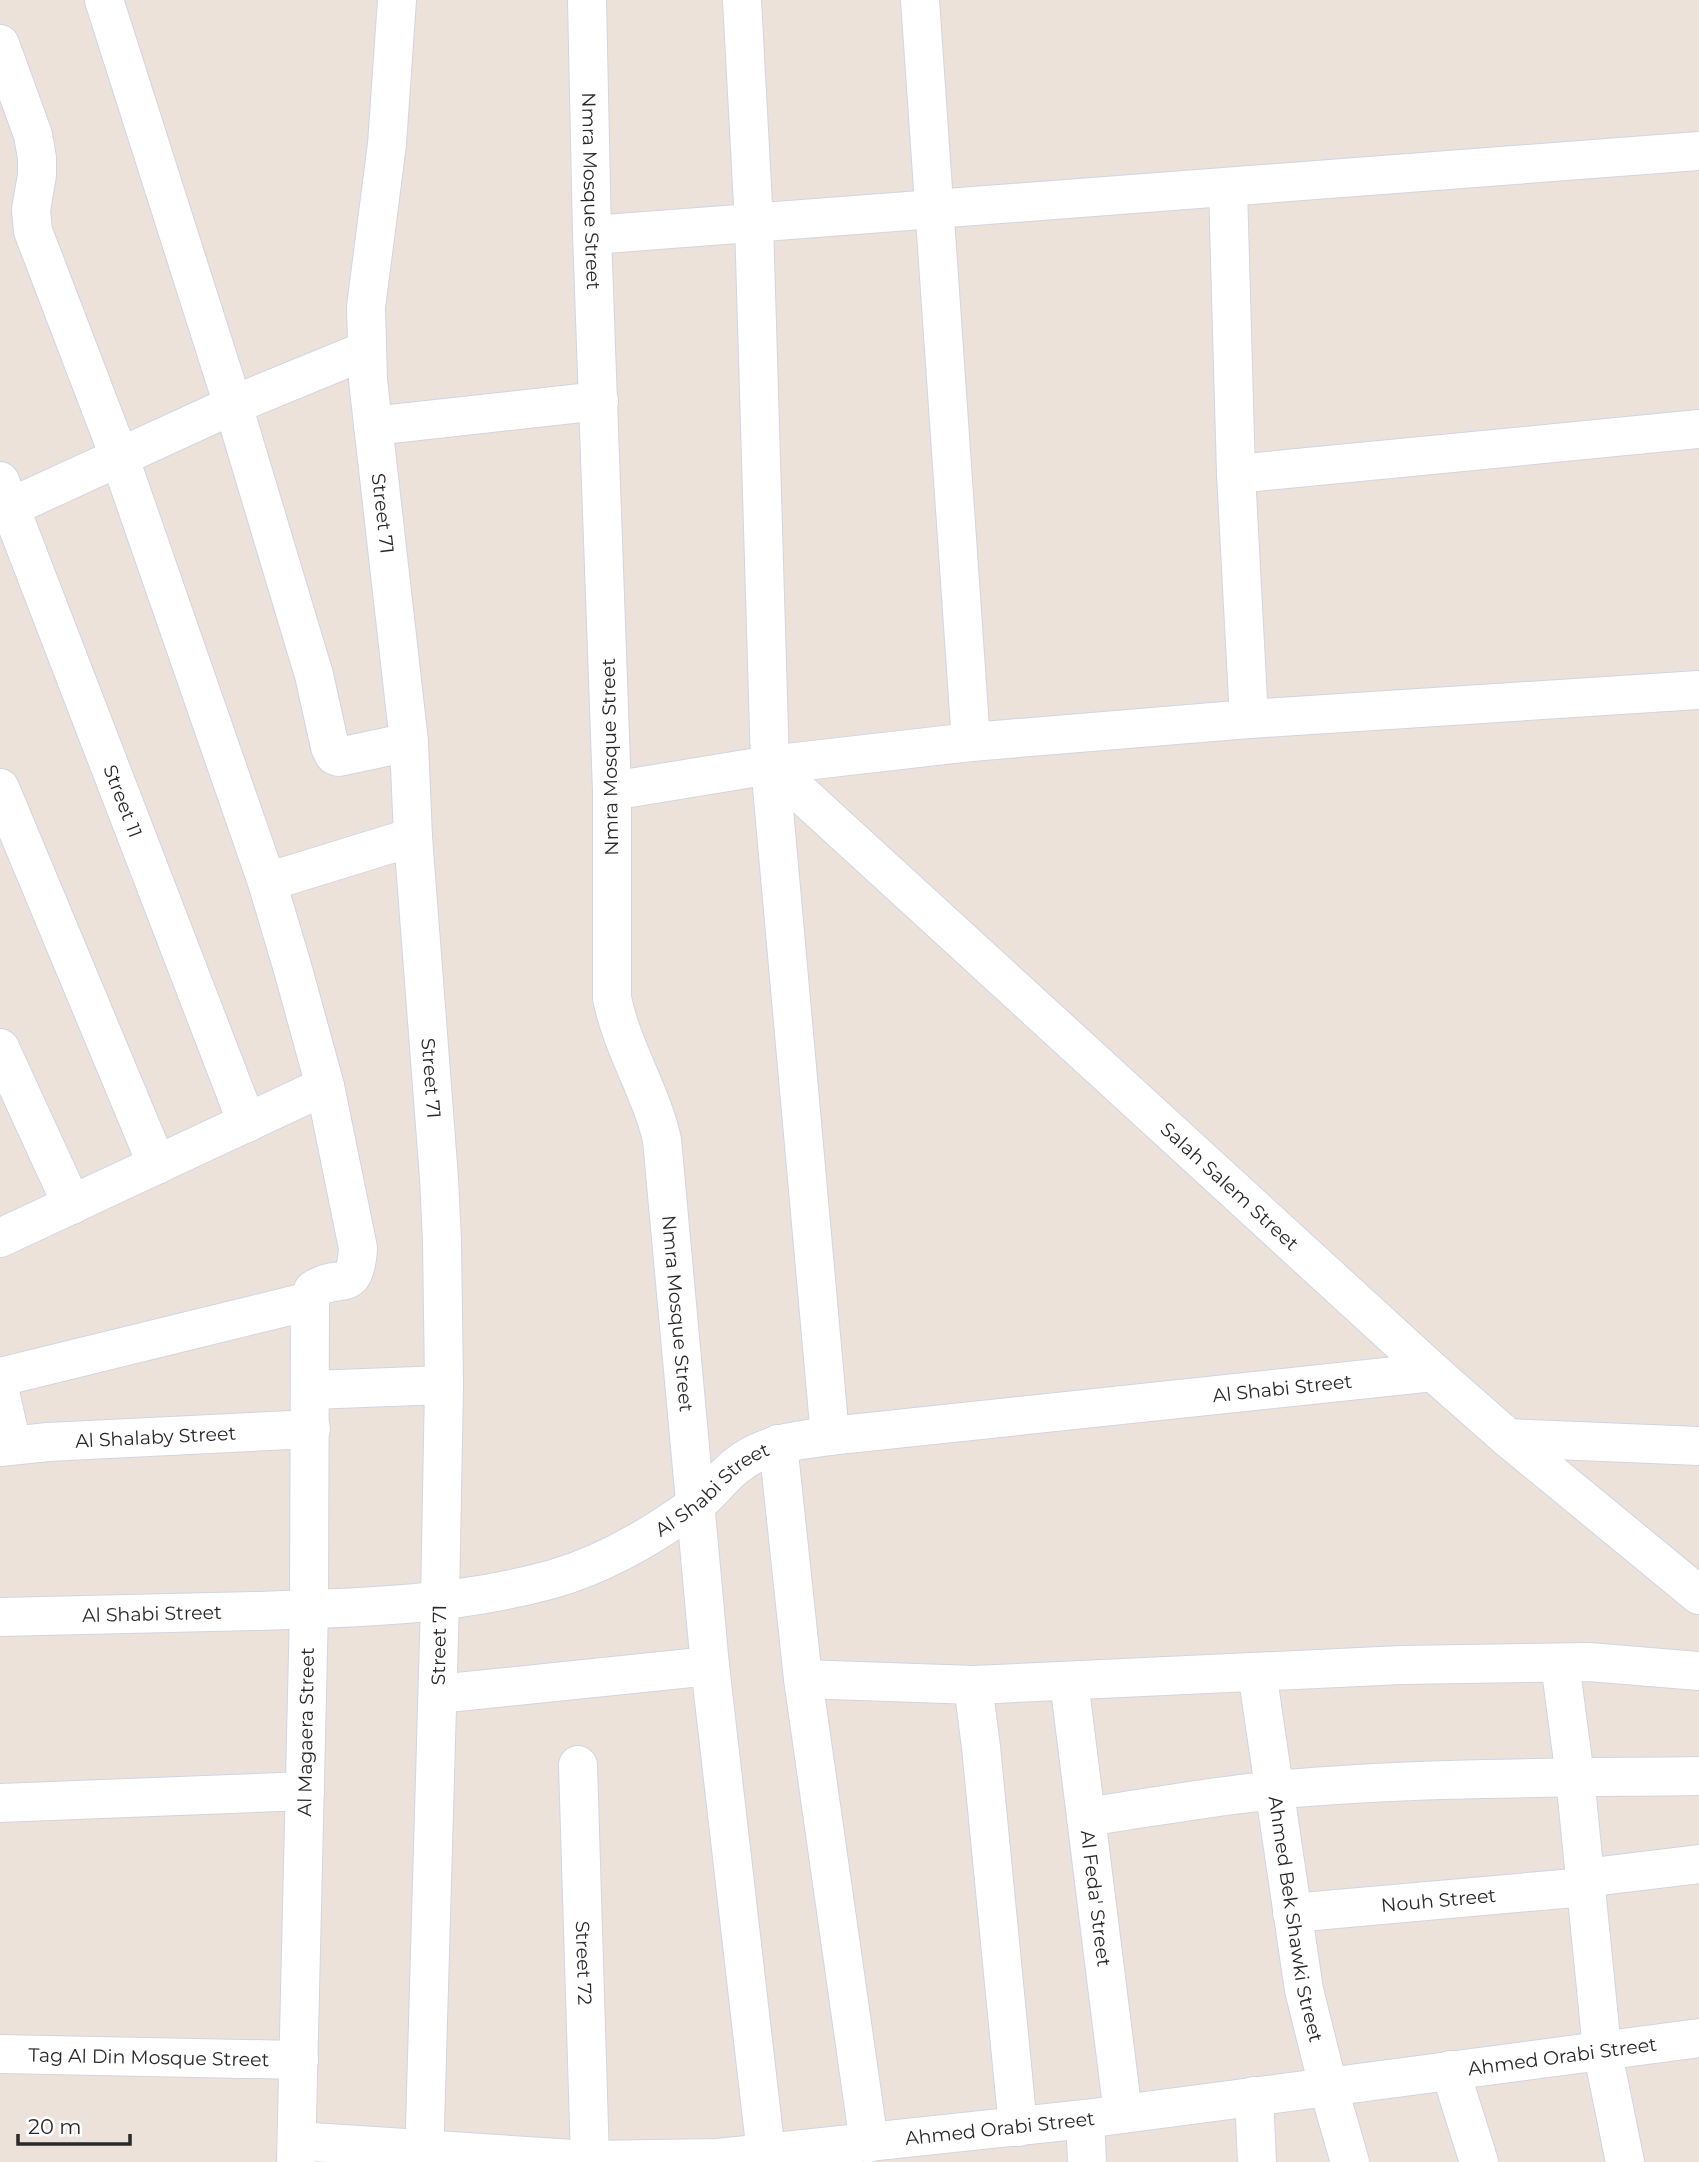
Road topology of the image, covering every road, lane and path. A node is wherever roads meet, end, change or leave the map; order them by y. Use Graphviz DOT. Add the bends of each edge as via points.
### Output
graph roads {
  1 [pos="104,0"];
  2 [pos="397,0"];
  3 [pos="587,0"];
  4 [pos="742,0"];
  5 [pos="920,0"];
  6 [pos="0,44"];
  7 [pos="1699,150"];
  8 [pos="1228,188"];
  9 [pos="934,210"];
  10 [pos="754,223"];
  11 [pos="592,235"];
  12 [pos="367,350"];
  13 [pos="599,401"];
  14 [pos="233,405"];
  15 [pos="373,426"];
  16 [pos="1699,429"];
  17 [pos="119,456"];
  18 [pos="1236,474"];
  19 [pos="4,500"];
  20 [pos="1699,690"];
  21 [pos="1249,719"];
  22 [pos="409,742"];
  23 [pos="971,742"];
  24 [pos="770,765"];
  25 [pos="0,788"];
  26 [pos="612,791"];
  27 [pos="413,837"];
  28 [pos="267,882"];
  29 [pos="0,1048"];
  30 [pos="325,1086"];
  31 [pos="247,1123"];
  32 [pos="157,1165"];
  33 [pos="72,1205"];
  34 [pos="0,1238"];
  35 [pos="310,1301"];
  36 [pos="1433,1372"];
  37 [pos="0,1377"];
  38 [pos="444,1385"];
  39 [pos="311,1390"];
  40 [pos="0,1392"];
  41 [pos="311,1429"];
  42 [pos="830,1436"];
  43 [pos="1508,1438"];
  44 [pos="778,1444"];
  45 [pos="6,1446"];
  46 [pos="1699,1446"];
  47 [pos="697,1504"];
  48 [pos="1699,1595"];
  49 [pos="440,1602"];
  50 [pos="309,1610"];
  51 [pos="0,1617"];
  52 [pos="1560,1663"];
  53 [pos="710,1666"];
  54 [pos="1699,1671"];
  55 [pos="1257,1672"];
  56 [pos="803,1679"];
  57 [pos="1069,1681"];
  58 [pos="973,1685"];
  59 [pos="438,1694"];
  60 [pos="578,1765"];
  61 [pos="1699,1776"];
  62 [pos="1575,1777"];
  63 [pos="1273,1790"];
  64 [pos="305,1791"];
  65 [pos="0,1803"];
  66 [pos="1086,1817"];
  67 [pos="1699,1864"];
  68 [pos="1585,1882"];
  69 [pos="1292,1913"];
  70 [pos="1699,2038"];
  71 [pos="1602,2049"];
  72 [pos="0,2054"];
  73 [pos="299,2060"];
  74 [pos="1450,2070"];
  75 [pos="1328,2086"];
  76 [pos="1254,2096"];
  77 [pos="1123,2114"];
  78 [pos="1085,2119"];
  79 [pos="1018,2127"];
  80 [pos="869,2143"];
  81 [pos="296,2151"];
  82 [pos="425,2155"];
  83 [pos="766,2158"];
  84 [pos="590,2160"];
  85 [pos="1087,2162"];
  86 [pos="1257,2162"];
  87 [pos="1350,2162"];
  88 [pos="1479,2162"];
  89 [pos="1625,2162"];
  1 -- 14 [label="street"];
  2 -- 12 [label="street, Street 71" via="387,144 366,307"];
  3 -- 11 [label="street, Nmra Mosque Street"];
  4 -- 10 [label="street"];
  5 -- 9 [label="street"];
  6 -- 17 [label="street" via="33,135 37,166 33,231"];
  7 -- 8 [label="street"];
  8 -- 9 [label="street"];
  8 -- 18 [label="street"];
  9 -- 10 [label="street"];
  9 -- 23 [label="street"];
  10 -- 11 [label="street"];
  10 -- 24 [label="street"];
  11 -- 13 [label="street, Nmra Mosque Street"];
  12 -- 14 [label="street"];
  12 -- 15 [label="street, Street 71"];
  13 -- 15 [label="street"];
  13 -- 26 [label="street, Nmra Mosque Street"];
  14 -- 17 [label="street"];
  14 -- 22 [label="street" via="334,755"];
  15 -- 22 [label="street, Street 71"];
  16 -- 18 [label="street"];
  17 -- 19 [label="street"];
  17 -- 28 [label="street"];
  18 -- 21 [label="street"];
  19 -- 31 [label="street, Street 11"];
  20 -- 21 [label="street"];
  21 -- 23 [label="street"];
  22 -- 27 [label="street, Street 71"];
  23 -- 24 [label="street"];
  24 -- 26 [label="street"];
  24 -- 36 [label="street, Salah Salem Street"];
  24 -- 42 [label="street"];
  25 -- 32 [label="street"];
  26 -- 47 [label="street, Nmra Mosque Street" via="612,998 616,1020 657,1115 662,1140"];
  27 -- 28 [label="street"];
  27 -- 38 [label="street, Street 71" via="439,1178"];
  28 -- 30 [label="street"];
  29 -- 33 [label="street"];
  30 -- 31 [label="street"];
  30 -- 35 [label="street" via="358,1248 353,1276 320,1285"];
  31 -- 32 [label="street"];
  32 -- 33 [label="street"];
  33 -- 34 [label="street"];
  35 -- 37 [label="street"];
  35 -- 39 [label="street, Al Magaera Street"];
  36 -- 42 [label="street, Al Shabi Street"];
  36 -- 43 [label="street, Salah Salem Street"];
  38 -- 39 [label="street"];
  38 -- 49 [label="street, Street 71"];
  39 -- 41 [label="street, Al Magaera Street"];
  40 -- 45 [label="street"];
  41 -- 45 [label="street, Al Shalaby Street"];
  41 -- 50 [label="street, Al Magaera Street"];
  42 -- 44 [label="street, Al Shabi Street"];
  43 -- 46 [label="street"];
  43 -- 48 [label="street, Salah Salem Street"];
  44 -- 47 [label="street, Al Shabi Street" via="736,1466"];
  44 -- 56 [label="street"];
  47 -- 49 [label="street, Al Shabi Street" via="653,1535 605,1560 554,1579"];
  47 -- 53 [label="street, Nmra Mosque Street"];
  49 -- 50 [label="street, Al Shabi Street"];
  49 -- 59 [label="street, Street 71"];
  50 -- 51 [label="street, Al Shabi Street"];
  50 -- 64 [label="street, Al Magaera Street"];
  52 -- 54 [label="street"];
  52 -- 55 [label="street"];
  52 -- 62 [label="street"];
  53 -- 59 [label="street"];
  53 -- 83 [label="street, Nmra Mosque Street"];
  55 -- 57 [label="street"];
  55 -- 63 [label="street, Ahmed Bek Shawki Street"];
  56 -- 58 [label="street"];
  56 -- 80 [label="street"];
  57 -- 58 [label="street"];
  57 -- 66 [label="street, Al Feda' Street"];
  58 -- 79 [label="street"];
  59 -- 82 [label="street, Street 71"];
  60 -- 84 [label="street, Street 72"];
  61 -- 62 [label="street"];
  62 -- 63 [label="street"];
  62 -- 68 [label="street"];
  63 -- 66 [label="street"];
  63 -- 69 [label="street, Ahmed Bek Shawki Street"];
  64 -- 65 [label="street"];
  64 -- 73 [label="street, Al Magaera Street"];
  66 -- 77 [label="street, Al Feda' Street"];
  67 -- 68 [label="street, Nouh Street"];
  68 -- 69 [label="street, Nouh Street"];
  68 -- 71 [label="street"];
  69 -- 75 [label="street, Ahmed Bek Shawki Street" via="1304,1990"];
  70 -- 71 [label="street, Ahmed Orabi Street"];
  71 -- 74 [label="street, Ahmed Orabi Street"];
  71 -- 89 [label="street"];
  72 -- 73 [label="street, Tag Al Din Mosque Street"];
  73 -- 81 [label="street, Al Magaera Street"];
  74 -- 75 [label="street, Ahmed Orabi Street"];
  74 -- 88 [label="street"];
  75 -- 76 [label="street, Ahmed Orabi Street"];
  75 -- 87 [label="street, Ahmed Bek Shawki Street"];
  76 -- 77 [label="street, Ahmed Orabi Street"];
  76 -- 86 [label="street"];
  77 -- 78 [label="street, Ahmed Orabi Street"];
  78 -- 79 [label="street, Ahmed Orabi Street"];
  78 -- 85 [label="street"];
  79 -- 80 [label="street, Ahmed Orabi Street"];
  80 -- 83 [label="street, Ahmed Orabi Street"];
  81 -- 82 [label="street, Ahmed Orabi Street"];
  82 -- 84 [label="street, Ahmed Orabi Street"];
  83 -- 84 [label="street, Ahmed Orabi Street"];
}
